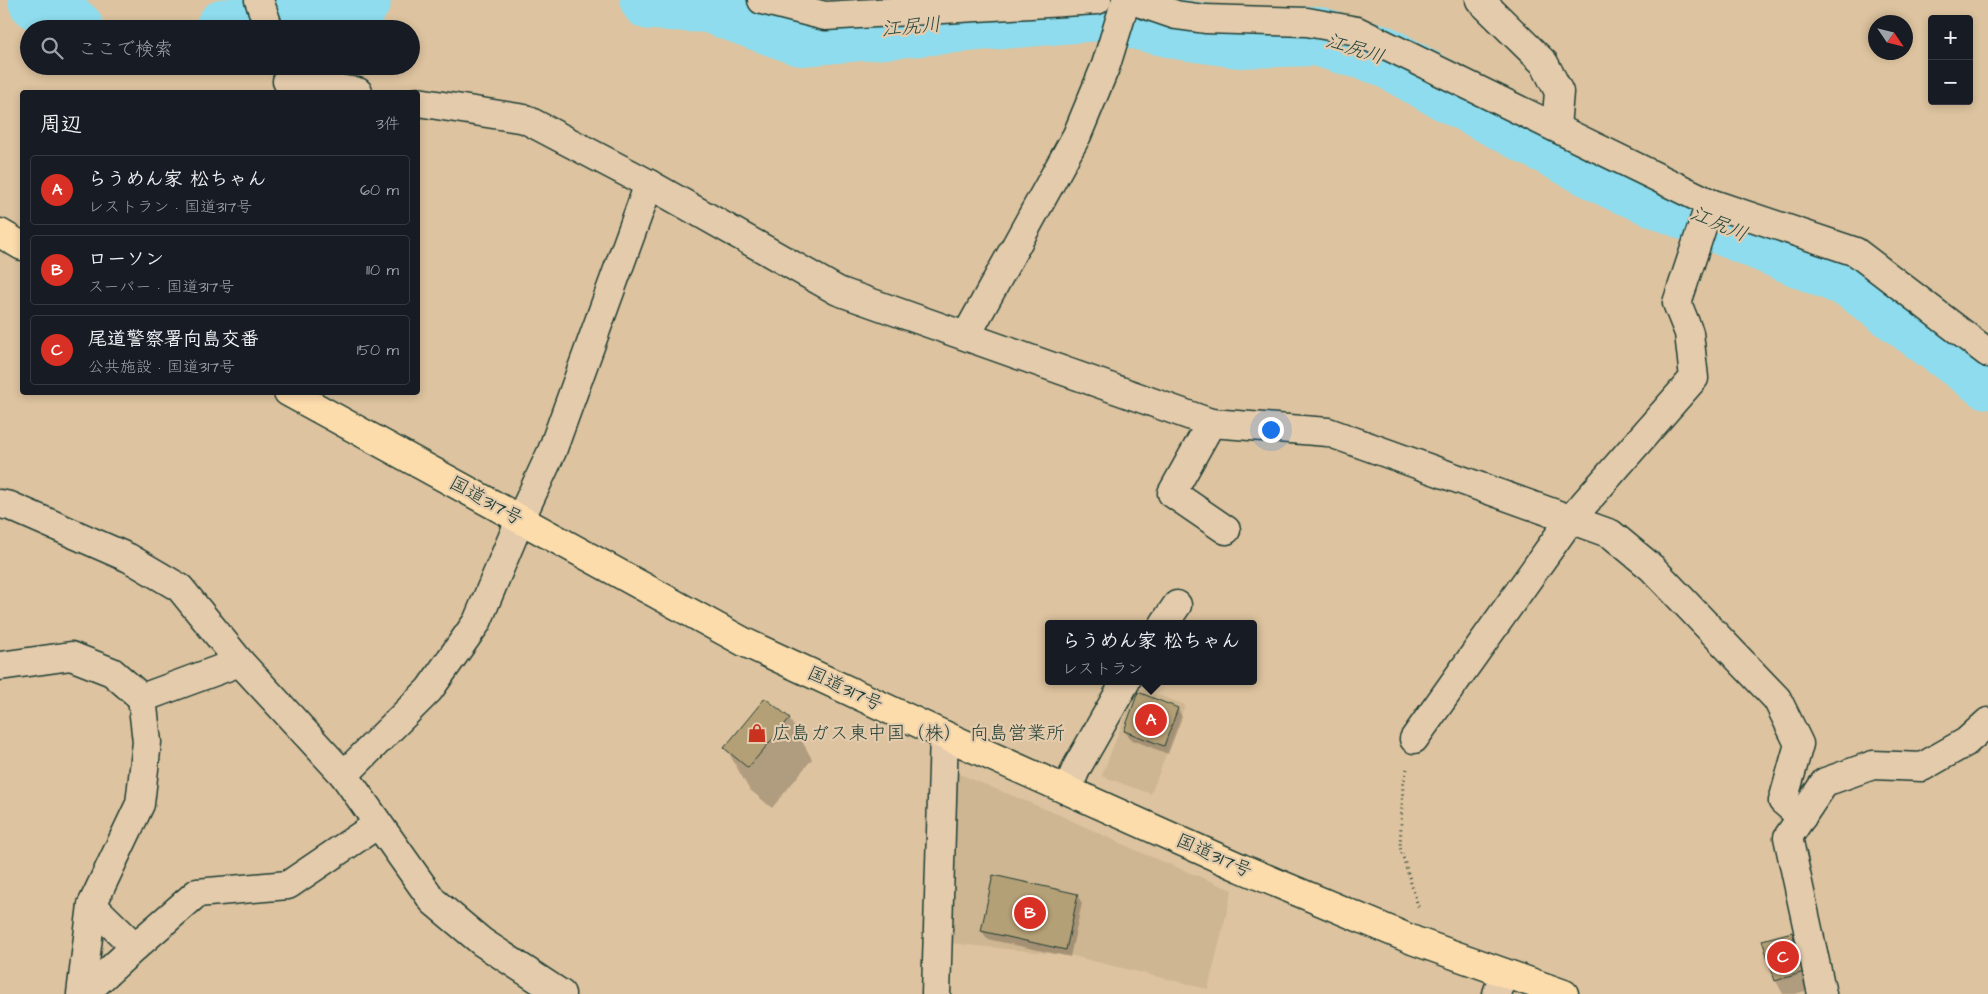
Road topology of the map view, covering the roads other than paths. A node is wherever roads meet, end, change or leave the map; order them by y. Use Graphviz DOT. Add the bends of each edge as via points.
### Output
graph roads {
  1 [pos="762,0"];
  2 [pos="1097,0"];
  3 [pos="1480,0"];
  4 [pos="1125,7"];
  5 [pos="286,80"];
  6 [pos="346,90"];
  7 [pos="420,102"];
  8 [pos="1556,127"];
  9 [pos="650,184"];
  10 [pos="1706,215"];
  11 [pos="0,233"];
  12 [pos="20,245"];
  13 [pos="966,336"];
  14 [pos="1988,353"];
  15 [pos="293,395"];
  16 [pos="1211,423"];
  17 [pos="0,504"];
  18 [pos="520,520"];
  19 [pos="1570,520"];
  20 [pos="1226,530"];
  21 [pos="240,662"];
  22 [pos="0,666"];
  23 [pos="1124,685"];
  24 [pos="142,698"];
  25 [pos="1988,722"];
  26 [pos="944,735"];
  27 [pos="1414,739"];
  28 [pos="344,775"];
  29 [pos="1067,790"];
  30 [pos="1802,816"];
  31 [pos="378,824"];
  32 [pos="92,905"];
  33 [pos="135,947"];
  34 [pos="1500,983"];
  35 [pos="83,994"];
  36 [pos="561,994"];
  37 [pos="936,994"];
  38 [pos="1564,994"];
  39 [pos="1822,994"];
  1 -- 2 [label="street" via="825,16"];
  3 -- 8 [label="street" via="1544,63 1559,92"];
  4 -- 8 [label="street" via="1205,19 1307,22 1356,30"];
  4 -- 13 [label="street" via="1077,136"];
  5 -- 6 [label="street"];
  7 -- 9 [label="street" via="525,119"];
  8 -- 10 [label="street"];
  9 -- 13 [label="street" via="838,291"];
  9 -- 18 [label="street" via="552,451"];
  10 -- 14 [label="street" via="1856,252"];
  10 -- 19 [label="street" via="1677,302 1689,333 1694,378"];
  11 -- 12 [label="highway"];
  13 -- 16 [label="street"];
  15 -- 18 [label="highway, 国道317号"];
  16 -- 19 [label="street" via="1328,432"];
  16 -- 20 [label="street" via="1172,493"];
  17 -- 21 [label="street" via="129,558 180,588"];
  18 -- 26 [label="highway, 国道317号" via="744,642"];
  18 -- 28 [label="street" via="478,622 429,690"];
  19 -- 27 [label="street"];
  19 -- 30 [label="street" via="1611,534 1652,568 1776,699 1799,744 1784,801"];
  21 -- 24 [label="street"];
  21 -- 28 [label="street"];
  22 -- 24 [label="street" via="71,656 112,672"];
  23 -- 29 [label="street"];
  24 -- 32 [label="street" via="147,742 140,804"];
  25 -- 30 [label="street" via="1966,742 1922,767 1873,765 1825,782"];
  26 -- 29 [label="highway, 国道317号"];
  26 -- 37 [label="street"];
  28 -- 31 [label="street"];
  29 -- 34 [label="highway, 国道317号" via="1415,941"];
  30 -- 39 [label="street" via="1788,837"];
  31 -- 33 [label="street" via="288,884 197,893"];
  31 -- 36 [label="street" via="433,901 482,942"];
  32 -- 33 [label="street"];
  32 -- 35 [label="street"];
  33 -- 35 [label="street"];
  34 -- 38 [label="highway, 国道317号"];
}
